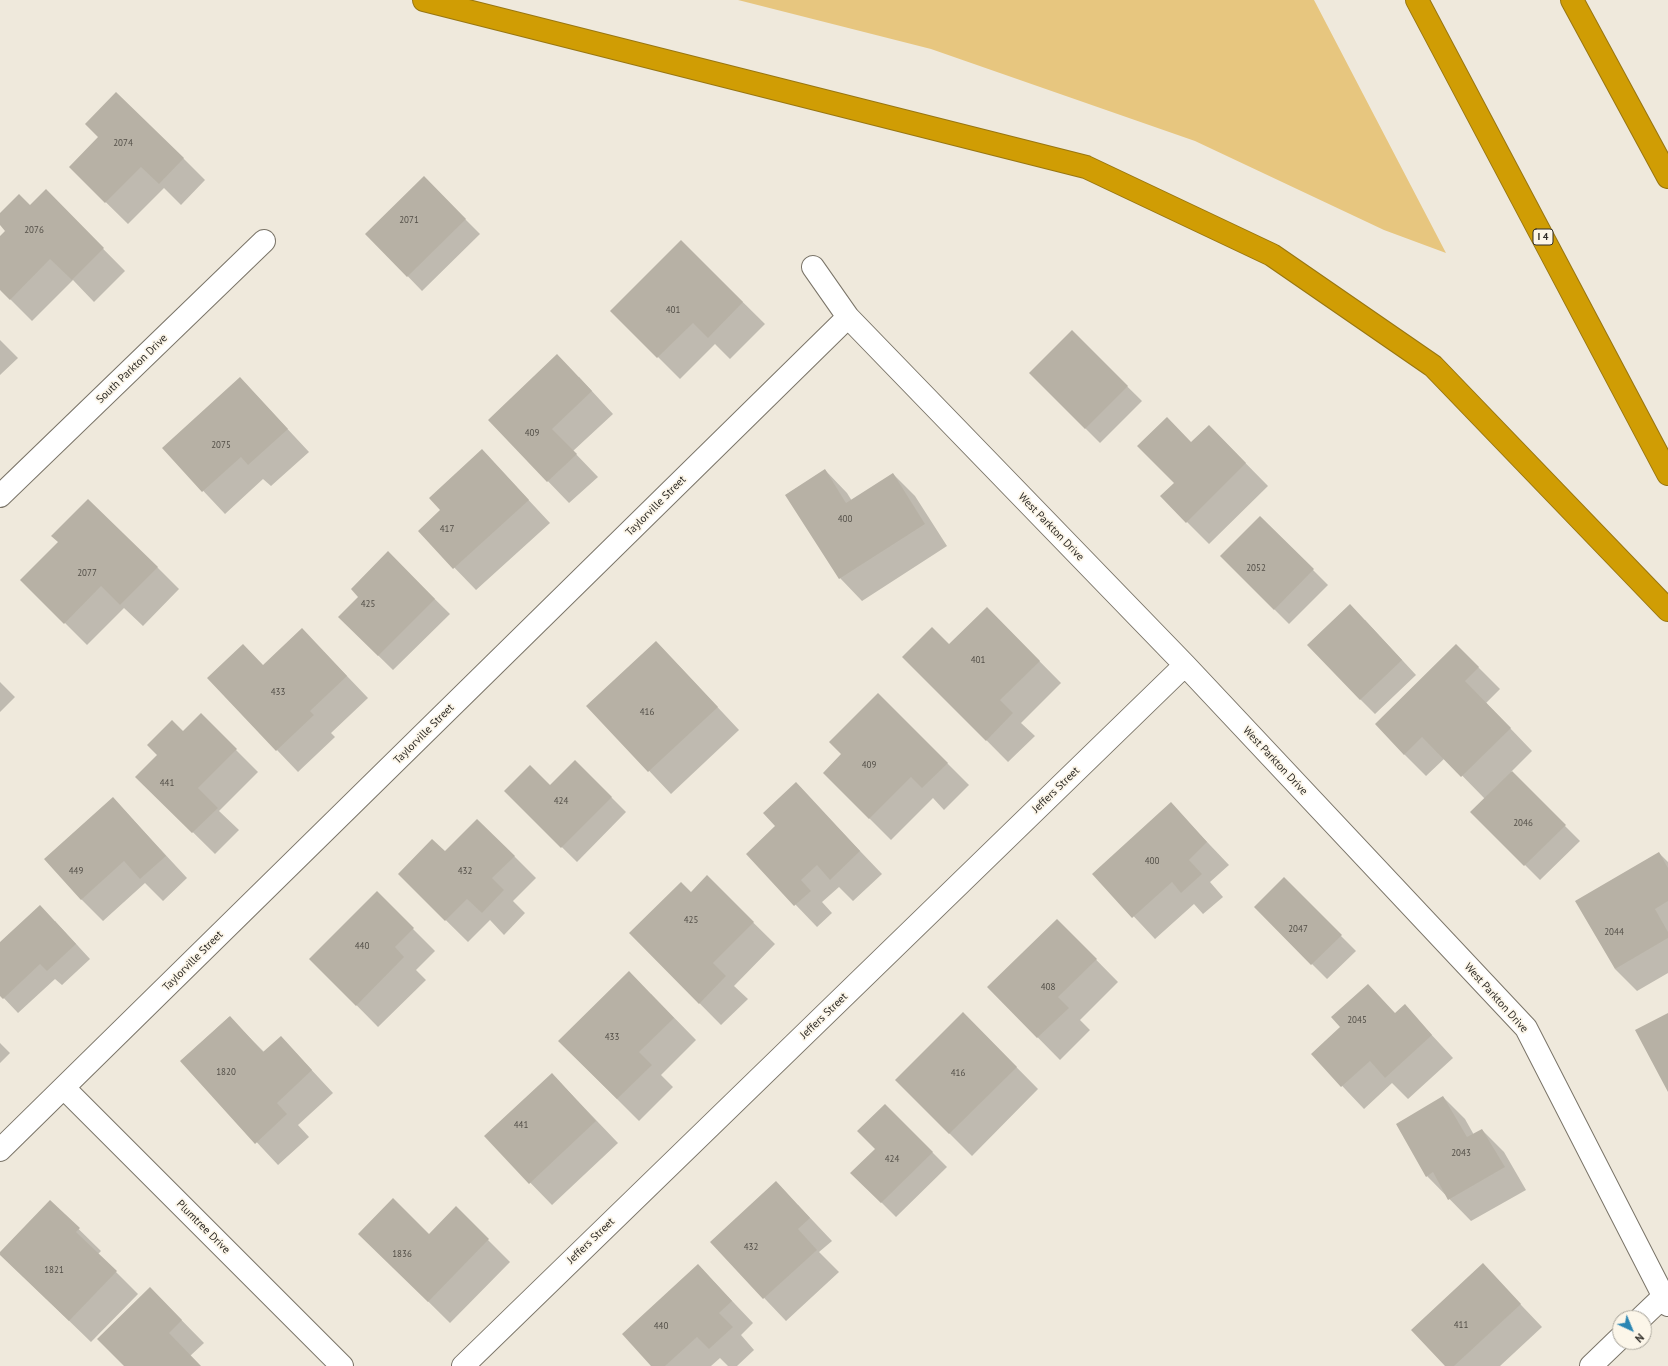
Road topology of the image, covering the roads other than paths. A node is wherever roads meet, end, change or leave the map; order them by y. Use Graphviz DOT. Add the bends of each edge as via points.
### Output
graph roads {
  1 [pos="424,0"];
  2 [pos="1417,0"];
  3 [pos="1572,0"];
  4 [pos="1668,177"];
  5 [pos="264,241"];
  6 [pos="813,267"];
  7 [pos="848,317"];
  8 [pos="1668,474"];
  9 [pos="0,496"];
  10 [pos="1668,610"];
  11 [pos="1185,665"];
  12 [pos="64,1088"];
  13 [pos="0,1150"];
  14 [pos="1666,1301"];
  15 [pos="1652,1311"];
  16 [pos="1612,1346"];
  17 [pos="342,1366"];
  18 [pos="463,1366"];
  19 [pos="1591,1366"];
  1 -- 10 [label="highway" via="1086,167 1272,255 1433,366"];
  2 -- 8 [label="highway, I 4"];
  3 -- 4 [label="highway"];
  5 -- 9 [label="street, South Parkton Drive"];
  6 -- 7 [label="street, West Parkton Drive"];
  7 -- 11 [label="street, West Parkton Drive"];
  7 -- 12 [label="street, Taylorville Street"];
  11 -- 14 [label="street, West Parkton Drive" via="1526,1028"];
  11 -- 18 [label="street, Jeffers Street"];
  12 -- 13 [label="street, Taylorville Street"];
  12 -- 17 [label="street, Plumtree Drive"];
  14 -- 15 [label="street"];
  16 -- 19 [label="street"];
}
